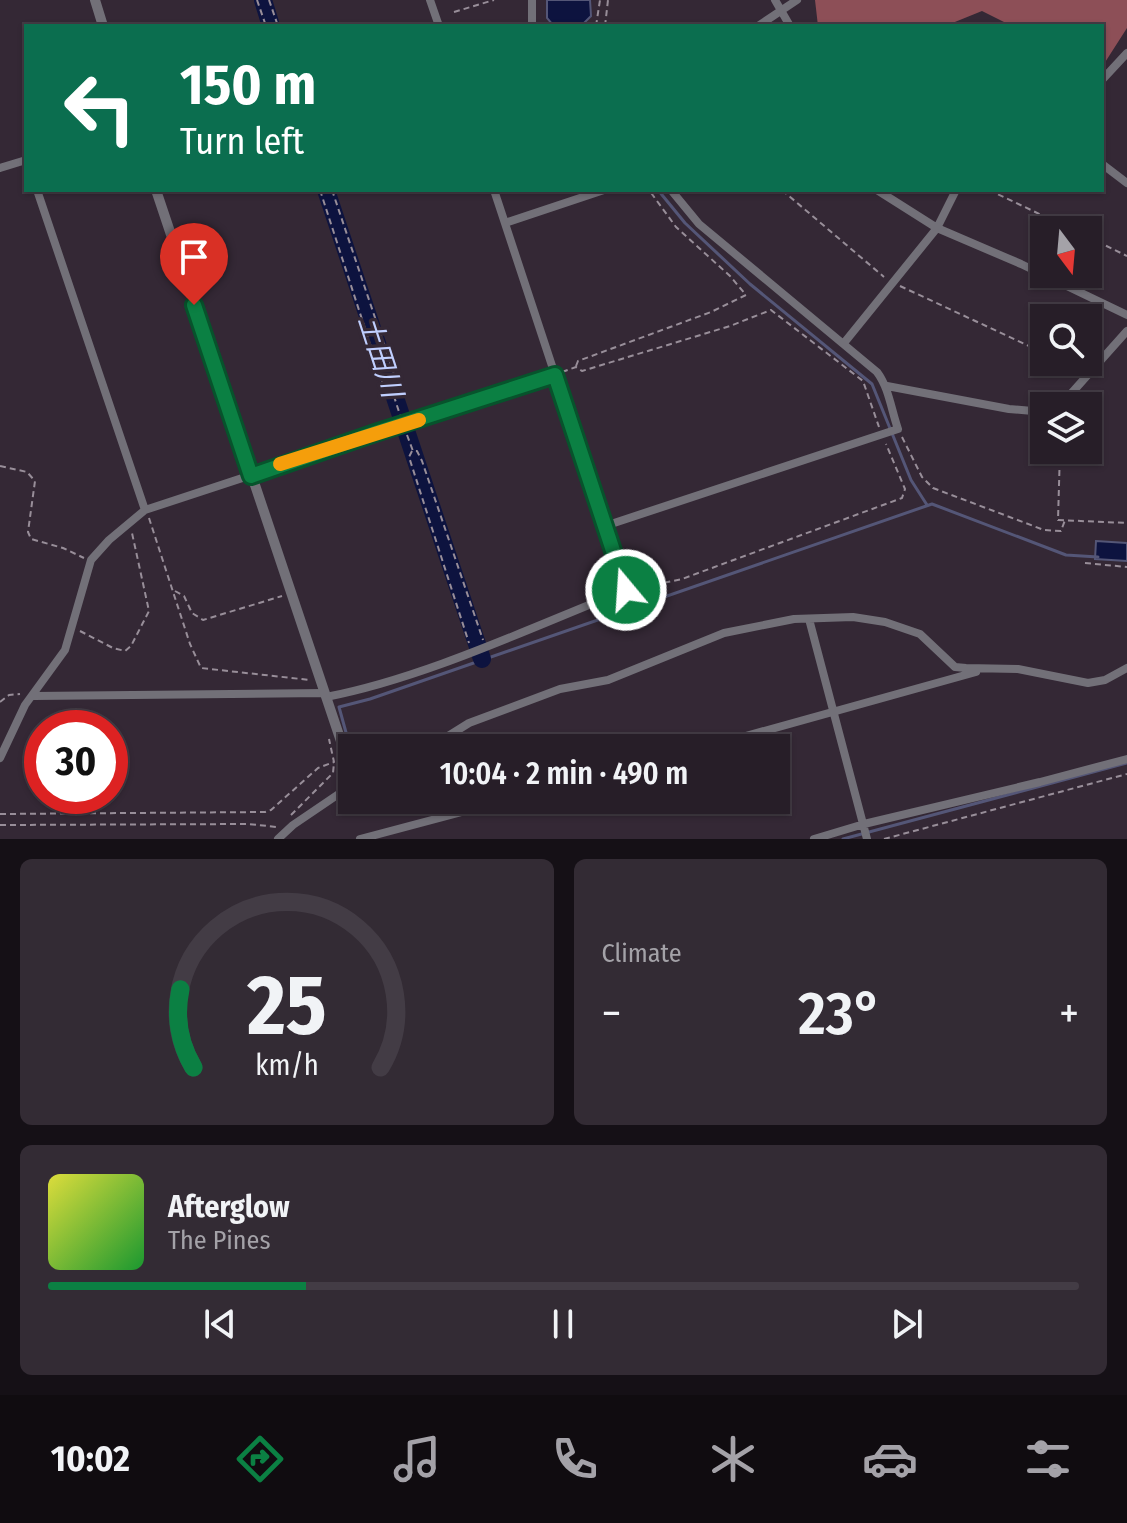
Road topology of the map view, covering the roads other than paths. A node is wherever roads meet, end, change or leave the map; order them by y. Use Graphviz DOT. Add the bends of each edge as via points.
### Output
graph roads {
  1 [pos="95,0"];
  2 [pos="430,0"];
  3 [pos="532,0"];
  4 [pos="775,0"];
  5 [pos="797,0"];
  6 [pos="782,10"];
  7 [pos="102,24"];
  8 [pos="438,24"];
  9 [pos="532,24"];
  10 [pos="761,24"];
  11 [pos="789,24"];
  12 [pos="1127,53"];
  13 [pos="1104,78"];
  14 [pos="24,161"];
  15 [pos="1104,166"];
  16 [pos="0,168"];
  17 [pos="1127,183"];
  18 [pos="38,192"];
  19 [pos="157,192"];
  20 [pos="495,192"];
  21 [pos="598,192"];
  22 [pos="673,192"];
  23 [pos="880,192"];
  24 [pos="955,192"];
  25 [pos="505,223"];
  26 [pos="937,228"];
  27 [pos="1127,315"];
  28 [pos="1127,331"];
  29 [pos="844,343"];
  30 [pos="555,375"];
  31 [pos="887,386"];
  32 [pos="1073,392"];
  33 [pos="1030,411"];
  34 [pos="251,476"];
  35 [pos="146,510"];
  36 [pos="605,526"];
  37 [pos="809,619"];
  38 [pos="988,668"];
  39 [pos="1127,668"];
  40 [pos="325,695"];
  41 [pos="33,697"];
  42 [pos="835,713"];
  43 [pos="338,734"];
  44 [pos="451,734"];
  45 [pos="756,734"];
  46 [pos="0,758"];
  47 [pos="1127,759"];
  48 [pos="338,795"];
  49 [pos="454,814"];
  50 [pos="864,824"];
  51 [pos="283,833"];
  52 [pos="360,839"];
  53 [pos="814,839"];
  54 [pos="867,839"];
  1 -- 7 [label="street"];
  2 -- 8 [label="street"];
  3 -- 9 [label="street"];
  4 -- 6 [label="street"];
  5 -- 6 [label="street"];
  6 -- 10 [label="street"];
  6 -- 11 [label="street"];
  12 -- 13 [label="street"];
  14 -- 16 [label="street"];
  15 -- 17 [label="street"];
  18 -- 35 [label="street"];
  19 -- 34 [label="street"];
  20 -- 25 [label="street"];
  21 -- 25 [label="street"];
  22 -- 29 [label="street" via="699,224"];
  23 -- 26 [label="street"];
  24 -- 26 [label="street"];
  25 -- 30 [label="street"];
  26 -- 27 [label="street"];
  26 -- 29 [label="street"];
  28 -- 32 [label="street"];
  29 -- 31 [label="street"];
  30 -- 34 [label="street"];
  30 -- 36 [label="street"];
  31 -- 33 [label="street"];
  31 -- 36 [label="street" via="898,429"];
  34 -- 35 [label="street"];
  34 -- 40 [label="street"];
  35 -- 41 [label="street" via="91,560 60,660"];
  36 -- 40 [label="street" via="626,590 362,690"];
  37 -- 38 [label="street" via="885,622 920,634 955,667"];
  37 -- 42 [label="street"];
  37 -- 44 [label="street" via="724,633 608,680 560,689"];
  38 -- 39 [label="street" via="1088,683"];
  38 -- 42 [label="street"];
  40 -- 41 [label="street"];
  40 -- 43 [label="street"];
  41 -- 46 [label="street"];
  42 -- 45 [label="street"];
  42 -- 50 [label="street"];
  47 -- 50 [label="street"];
  48 -- 51 [label="street"];
  49 -- 52 [label="street"];
  50 -- 53 [label="street"];
  50 -- 54 [label="street"];
}
